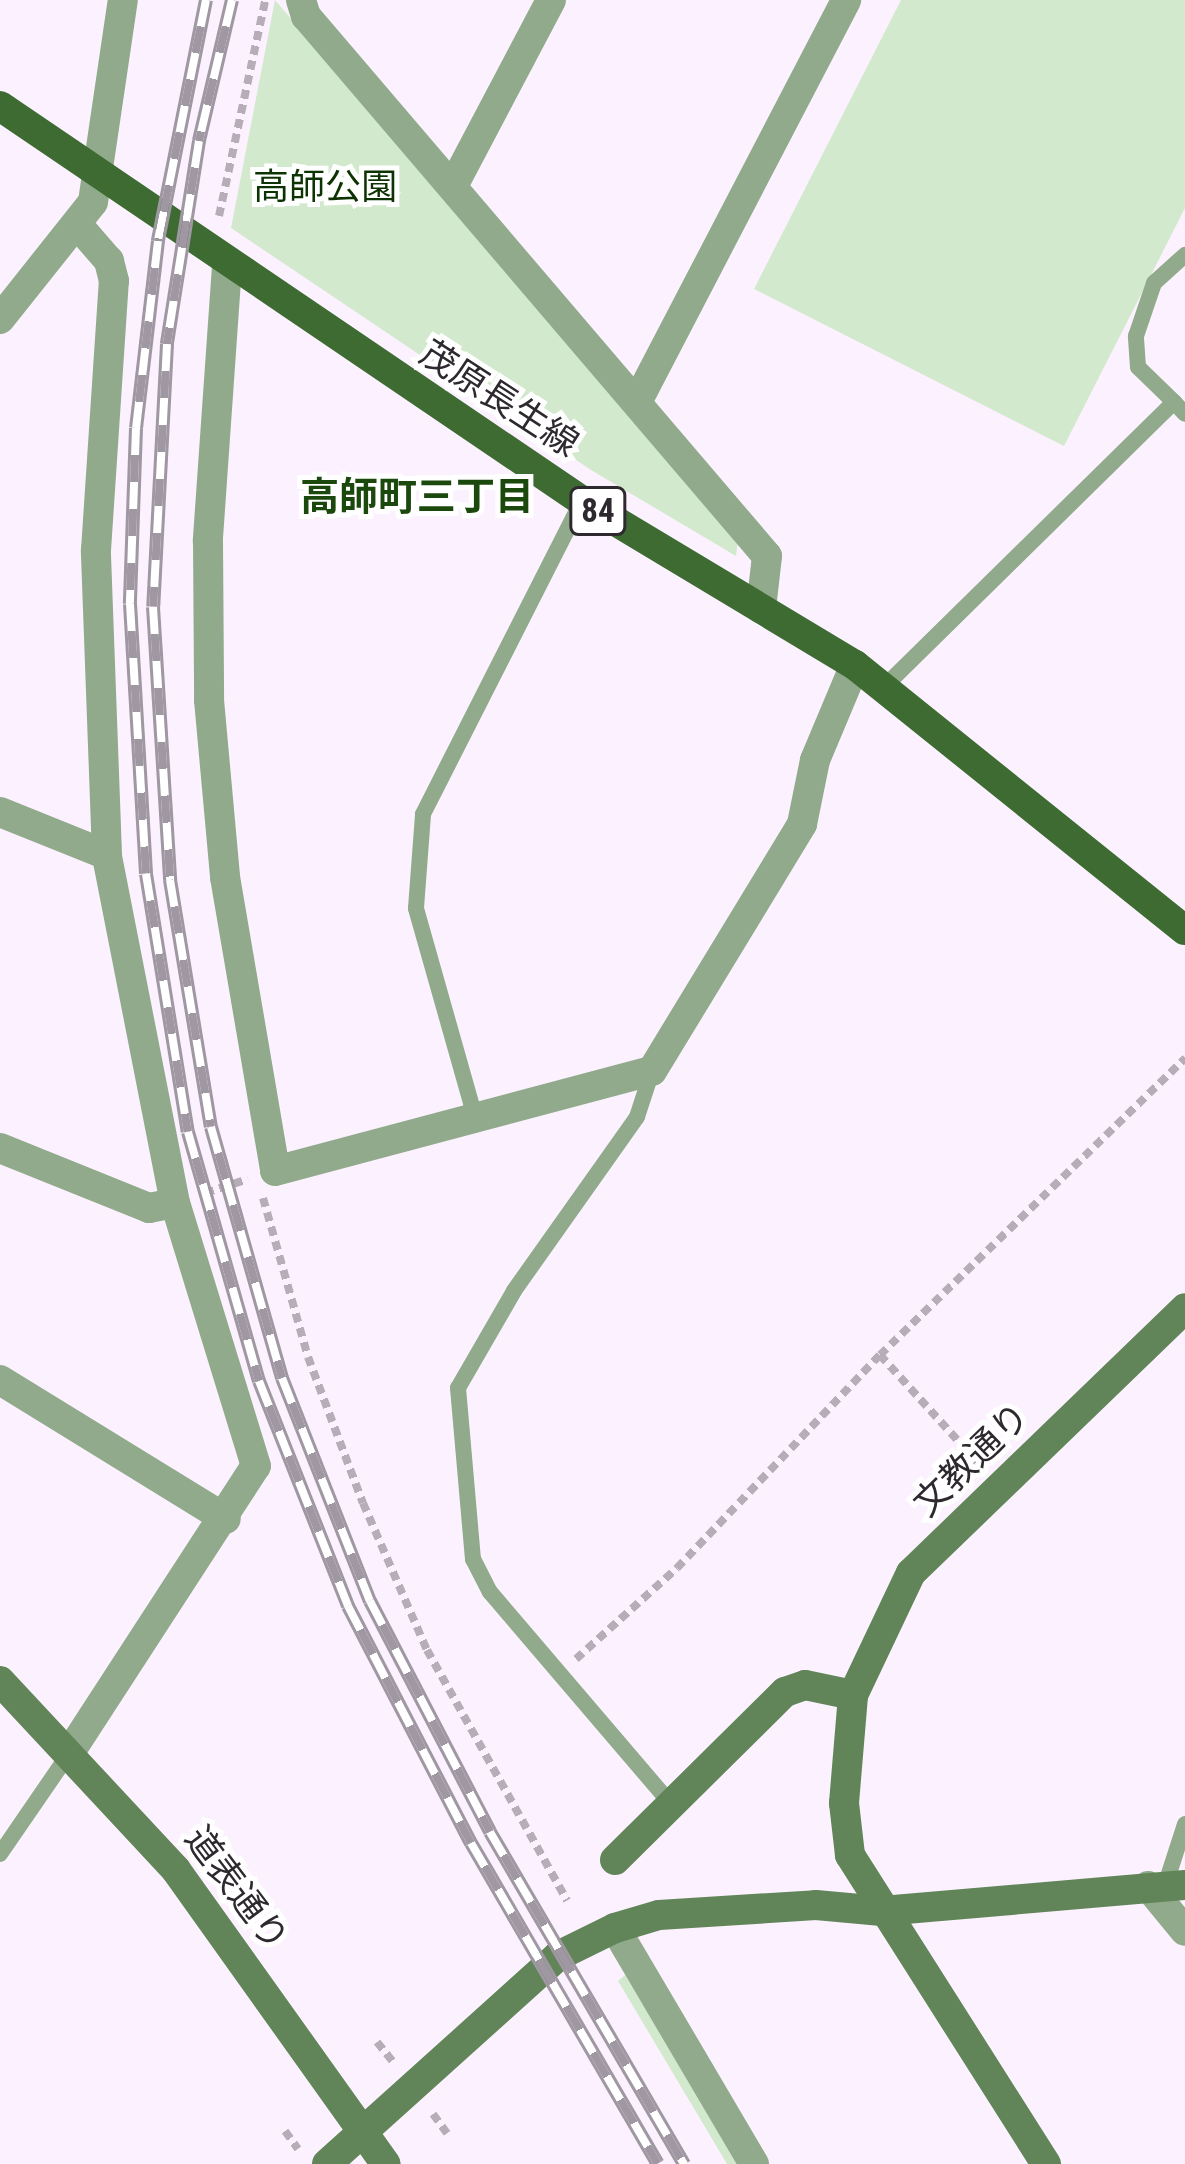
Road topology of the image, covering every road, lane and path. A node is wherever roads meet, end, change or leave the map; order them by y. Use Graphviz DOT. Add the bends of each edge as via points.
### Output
graph roads {
  1 [pos="123,0"];
  2 [pos="266,0"];
  3 [pos="301,0"];
  4 [pos="551,0"];
  5 [pos="846,0"];
  6 [pos="0,106"];
  7 [pos="100,176"];
  8 [pos="453,187"];
  9 [pos="77,224"];
  10 [pos="217,225"];
  11 [pos="1185,255"];
  12 [pos="227,266"];
  13 [pos="0,319"];
  14 [pos="638,400"];
  15 [pos="1179,408"];
  16 [pos="582,500"];
  17 [pos="761,609"];
  18 [pos="855,665"];
  19 [pos="885,686"];
  20 [pos="0,812"];
  21 [pos="107,855"];
  22 [pos="1185,930"];
  23 [pos="1185,1058"];
  24 [pos="652,1071"];
  25 [pos="475,1117"];
  26 [pos="0,1148"];
  27 [pos="275,1171"];
  28 [pos="175,1203"];
  29 [pos="1185,1308"];
  30 [pos="880,1355"];
  31 [pos="0,1380"];
  32 [pos="1000,1487"];
  33 [pos="226,1519"];
  34 [pos="559,1674"];
  35 [pos="0,1682"];
  36 [pos="853,1695"];
  37 [pos="70,1752"];
  38 [pos="671,1804"];
  39 [pos="1185,1824"];
  40 [pos="0,1854"];
  41 [pos="615,1860"];
  42 [pos="1166,1886"];
  43 [pos="882,1911"];
  44 [pos="615,1928"];
  45 [pos="1185,1931"];
  46 [pos="367,2131"];
  47 [pos="327,2164"];
  48 [pos="386,2164"];
  49 [pos="754,2164"];
  50 [pos="1046,2164"];
  1 -- 7 [label="street"];
  2 -- 10 [label="path"];
  3 -- 8 [label="street" via="306,16"];
  4 -- 8 [label="street"];
  5 -- 14 [label="street"];
  6 -- 7 [label="main road, 茂原長生線 / 84"];
  7 -- 9 [label="street"];
  7 -- 12 [label="main road, 茂原長生線 / 84"];
  8 -- 14 [label="street"];
  9 -- 13 [label="street"];
  9 -- 21 [label="street" via="109,261 114,281 96,550"];
  11 -- 15 [label="lane" via="1154,283 1136,336 1138,367"];
  12 -- 16 [label="main road, 茂原長生線 / 84"];
  12 -- 27 [label="street" via="208,541 209,700 225,877"];
  14 -- 17 [label="street" via="767,556"];
  15 -- 19 [label="lane"];
  16 -- 17 [label="main road, 茂原長生線 / 84"];
  16 -- 25 [label="lane" via="423,814 416,908"];
  17 -- 18 [label="main road, 茂原長生線 / 84"];
  18 -- 19 [label="main road, 茂原長生線 / 84"];
  18 -- 24 [label="street" via="815,760 802,824"];
  19 -- 22 [label="main road, 茂原長生線 / 84"];
  20 -- 21 [label="street"];
  21 -- 28 [label="street"];
  23 -- 30 [label="path"];
  24 -- 25 [label="street"];
  24 -- 34 [label="lane" via="637,1117 514,1292 458,1388 472,1558"];
  25 -- 27 [label="street"];
  26 -- 28 [label="street" via="149,1208"];
  27 -- 28 [label="path"];
  28 -- 33 [label="street" via="256,1466"];
  29 -- 32 [label="street, 文教通り"];
  30 -- 32 [label="path"];
  30 -- 34 [label="path" via="677,1568"];
  31 -- 33 [label="street"];
  32 -- 36 [label="street, 文教通り" via="911,1573"];
  33 -- 37 [label="street"];
  34 -- 38 [label="lane"];
  35 -- 37 [label="street, 道表通り"];
  36 -- 38 [label="street" via="805,1685 785,1692"];
  36 -- 43 [label="street, 文教通り" via="844,1803 850,1855"];
  37 -- 40 [label="lane"];
  37 -- 46 [label="street, 道表通り" via="176,1870"];
  38 -- 41 [label="street"];
  39 -- 42 [label="lane"];
  42 -- 43 [label="street"];
  42 -- 45 [label="street"];
  43 -- 44 [label="street" via="816,1905 659,1915"];
  43 -- 50 [label="street, 文教通り"];
  44 -- 46 [label="street" via="558,1956"];
  44 -- 49 [label="street"];
  46 -- 47 [label="street"];
  46 -- 48 [label="street, 道表通り"];
}
